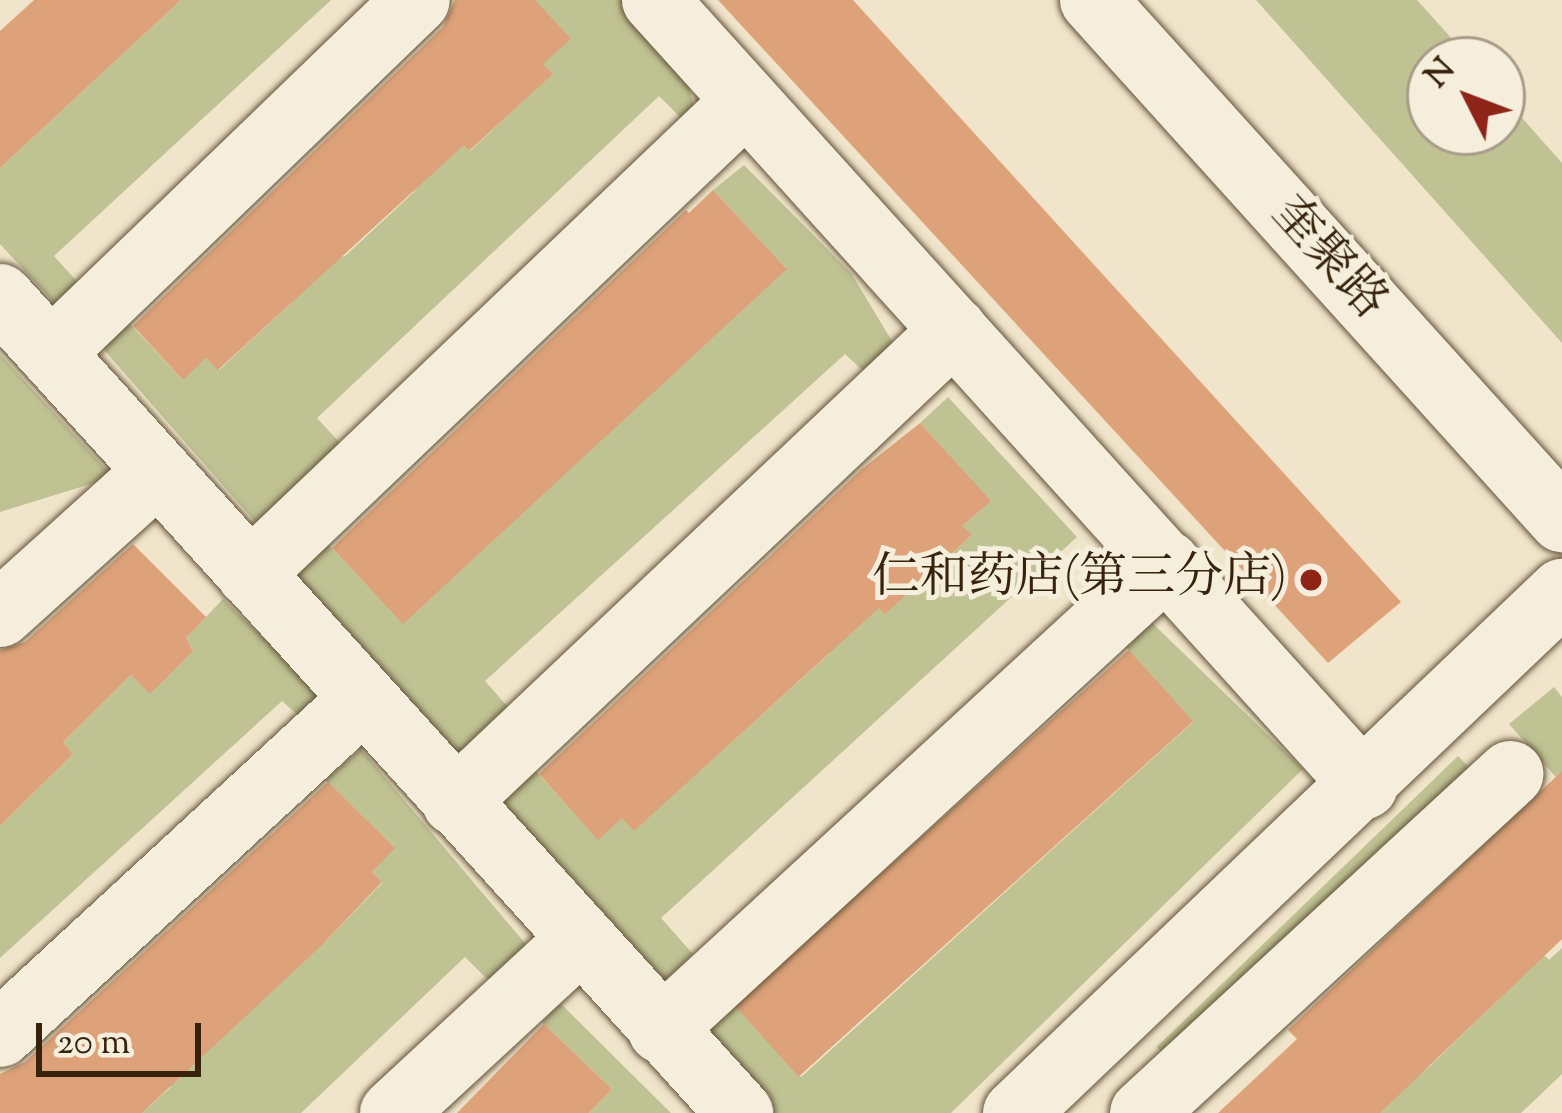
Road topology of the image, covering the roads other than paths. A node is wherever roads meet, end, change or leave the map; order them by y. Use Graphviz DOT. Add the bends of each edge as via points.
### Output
graph roads {
  1 [pos="417,0"];
  2 [pos="655,0"];
  3 [pos="1094,0"];
  4 [pos="746,101"];
  5 [pos="0,297"];
  6 [pos="954,330"];
  7 [pos="51,353"];
  8 [pos="158,471"];
  9 [pos="1562,519"];
  10 [pos="1167,564"];
  11 [pos="250,574"];
  12 [pos="1562,592"];
  13 [pos="0,614"];
  14 [pos="363,699"];
  15 [pos="1510,774"];
  16 [pos="1365,786"];
  17 [pos="455,802"];
  18 [pos="580,940"];
  19 [pos="661,1030"];
  20 [pos="0,1034"];
  21 [pos="1093,1045"];
  22 [pos="1150,1111"];
  23 [pos="393,1113"];
  24 [pos="740,1113"];
  25 [pos="1016,1113"];
  1 -- 7 [label="street"];
  2 -- 4 [label="street"];
  3 -- 9 [label="street, 奎聚路"];
  4 -- 6 [label="street"];
  4 -- 11 [label="street"];
  5 -- 7 [label="street"];
  6 -- 10 [label="street"];
  6 -- 17 [label="street"];
  7 -- 8 [label="street"];
  8 -- 11 [label="street"];
  8 -- 13 [label="street"];
  10 -- 16 [label="street"];
  10 -- 19 [label="street"];
  11 -- 14 [label="street"];
  12 -- 16 [label="street"];
  14 -- 17 [label="street"];
  14 -- 20 [label="street"];
  15 -- 22 [label="street"];
  16 -- 21 [label="street"];
  17 -- 18 [label="street"];
  18 -- 19 [label="street"];
  18 -- 23 [label="street"];
  19 -- 24 [label="street"];
  21 -- 22 [label="street"];
  21 -- 25 [label="street"];
}
